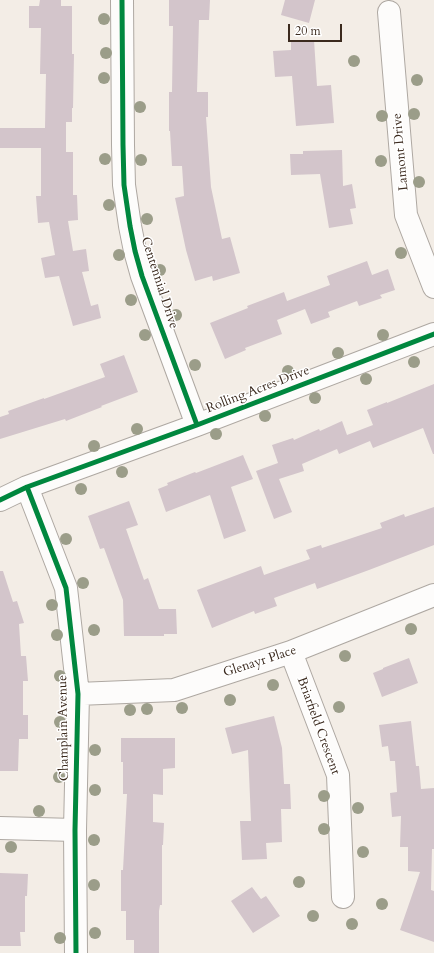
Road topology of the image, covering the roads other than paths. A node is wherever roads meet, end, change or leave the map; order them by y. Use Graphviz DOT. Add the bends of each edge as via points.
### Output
graph roads {
  1 [pos="122,0"];
  2 [pos="389,12"];
  3 [pos="434,287"];
  4 [pos="434,334"];
  5 [pos="197,424"];
  6 [pos="27,487"];
  7 [pos="0,500"];
  8 [pos="434,595"];
  9 [pos="292,652"];
  10 [pos="78,694"];
  11 [pos="0,828"];
  12 [pos="75,830"];
  13 [pos="343,897"];
  14 [pos="76,953"];
  1 -- 5 [label="street, Centennial Drive" via="122,145 130,226 142,276"];
  2 -- 3 [label="street, Lamont Drive" via="406,215"];
  4 -- 5 [label="street, Rolling Acres Drive"];
  5 -- 6 [label="street, Rolling Acres Drive"];
  6 -- 7 [label="street, Rolling Acres Drive"];
  6 -- 10 [label="street, Champlain Avenue" via="66,588"];
  8 -- 9 [label="street, Glenayr Place"];
  9 -- 10 [label="street, Glenayr Place" via="174,690"];
  9 -- 13 [label="street, Briarfield Crescent" via="338,774"];
  10 -- 12 [label="street, Champlain Avenue"];
  11 -- 12 [label="street"];
  12 -- 14 [label="street, Champlain Avenue"];
}
